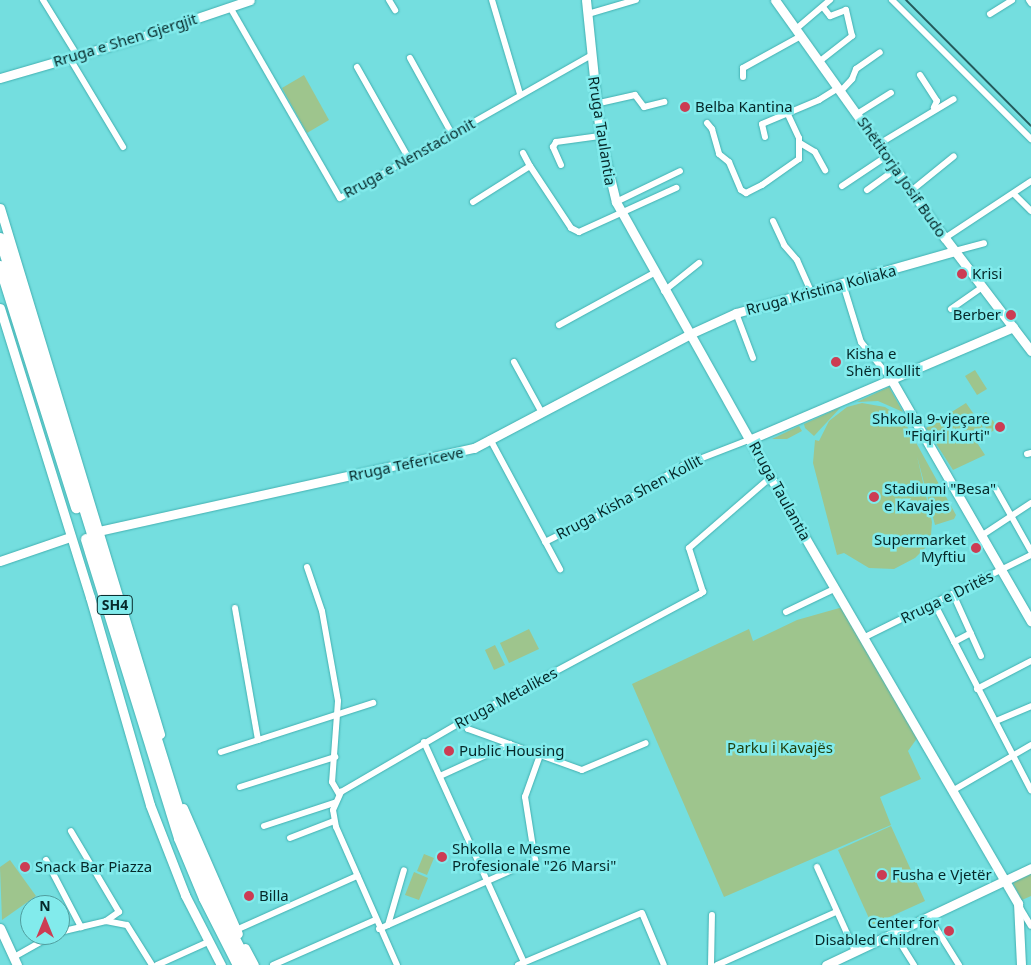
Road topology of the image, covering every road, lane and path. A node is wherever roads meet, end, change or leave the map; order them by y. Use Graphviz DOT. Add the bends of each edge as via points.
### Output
graph roads {
  1 [pos="43,0"];
  2 [pos="389,0"];
  3 [pos="492,0"];
  4 [pos="586,0"];
  5 [pos="636,0"];
  6 [pos="775,0"];
  7 [pos="830,0"];
  8 [pos="892,0"];
  9 [pos="1012,0"];
  10 [pos="246,1"];
  11 [pos="230,7"];
  12 [pos="823,7"];
  13 [pos="395,10"];
  14 [pos="588,14"];
  15 [pos="990,14"];
  16 [pos="798,33"];
  17 [pos="880,52"];
  18 [pos="73,56"];
  19 [pos="592,56"];
  20 [pos="410,58"];
  21 [pos="820,61"];
  22 [pos="357,67"];
  23 [pos="920,75"];
  24 [pos="743,77"];
  25 [pos="0,78"];
  26 [pos="839,90"];
  27 [pos="891,93"];
  28 [pos="520,94"];
  29 [pos="954,98"];
  30 [pos="664,102"];
  31 [pos="595,104"];
  32 [pos="933,108"];
  33 [pos="788,114"];
  34 [pos="857,114"];
  35 [pos="707,123"];
  36 [pos="452,134"];
  37 [pos="600,136"];
  38 [pos="766,137"];
  39 [pos="1031,139"];
  40 [pos="800,143"];
  41 [pos="879,144"];
  42 [pos="123,146"];
  43 [pos="523,153"];
  44 [pos="887,156"];
  45 [pos="954,156"];
  46 [pos="409,159"];
  47 [pos="561,165"];
  48 [pos="530,166"];
  49 [pos="896,169"];
  50 [pos="825,170"];
  51 [pos="680,172"];
  52 [pos="1031,181"];
  53 [pos="842,186"];
  54 [pos="676,188"];
  55 [pos="866,190"];
  56 [pos="911,190"];
  57 [pos="1014,194"];
  58 [pos="473,202"];
  59 [pos="616,202"];
  60 [pos="0,208"];
  61 [pos="1031,211"];
  62 [pos="621,212"];
  63 [pos="773,221"];
  64 [pos="0,238"];
  65 [pos="945,238"];
  66 [pos="984,243"];
  67 [pos="955,251"];
  68 [pos="699,263"];
  69 [pos="0,266"];
  70 [pos="654,273"];
  71 [pos="843,284"];
  72 [pos="983,287"];
  73 [pos="664,291"];
  74 [pos="811,291"];
  75 [pos="0,308"];
  76 [pos="950,309"];
  77 [pos="736,313"];
  78 [pos="559,325"];
  79 [pos="1013,327"];
  80 [pos="690,334"];
  81 [pos="1031,351"];
  82 [pos="753,358"];
  83 [pos="514,362"];
  84 [pos="891,379"];
  85 [pos="542,413"];
  86 [pos="490,439"];
  87 [pos="751,439"];
  88 [pos="70,441"];
  89 [pos="772,476"];
  90 [pos="76,479"];
  91 [pos="996,489"];
  92 [pos="1031,503"];
  93 [pos="1011,516"];
  94 [pos="99,530"];
  95 [pos="982,536"];
  96 [pos="70,537"];
  97 [pos="545,542"];
  98 [pos="1031,551"];
  99 [pos="1031,555"];
  100 [pos="0,561"];
  101 [pos="307,567"];
  102 [pos="560,569"];
  103 [pos="1002,570"];
  104 [pos="836,588"];
  105 [pos="953,594"];
  106 [pos="934,603"];
  107 [pos="235,608"];
  108 [pos="786,612"];
  109 [pos="1030,618"];
  110 [pos="971,633"];
  111 [pos="863,638"];
  112 [pos="954,642"];
  113 [pos="981,656"];
  114 [pos="1031,661"];
  115 [pos="978,689"];
  116 [pos="373,704"];
  117 [pos="1031,706"];
  118 [pos="339,716"];
  119 [pos="463,721"];
  120 [pos="996,721"];
  121 [pos="258,740"];
  122 [pos="424,742"];
  123 [pos="646,743"];
  124 [pos="510,744"];
  125 [pos="1031,746"];
  126 [pos="221,752"];
  127 [pos="540,755"];
  128 [pos="1014,756"];
  129 [pos="335,757"];
  130 [pos="440,776"];
  131 [pos="240,787"];
  132 [pos="1031,790"];
  133 [pos="952,791"];
  134 [pos="339,794"];
  135 [pos="334,802"];
  136 [pos="334,821"];
  137 [pos="264,826"];
  138 [pos="71,831"];
  139 [pos="290,838"];
  140 [pos="46,860"];
  141 [pos="816,867"];
  142 [pos="1031,868"];
  143 [pos="404,870"];
  144 [pos="357,876"];
  145 [pos="1005,881"];
  146 [pos="489,882"];
  147 [pos="1018,903"];
  148 [pos="836,912"];
  149 [pos="712,915"];
  150 [pos="929,917"];
  151 [pos="375,920"];
  152 [pos="106,921"];
  153 [pos="388,925"];
  154 [pos="81,926"];
  155 [pos="1031,926"];
  156 [pos="0,928"];
  157 [pos="70,929"];
  158 [pos="379,929"];
  159 [pos="236,930"];
  160 [pos="894,933"];
  161 [pos="208,942"];
  162 [pos="38,945"];
  163 [pos="855,952"];
  164 [pos="15,961"];
  165 [pos="521,964"];
  166 [pos="152,965"];
  167 [pos="157,965"];
  168 [pos="221,965"];
  169 [pos="238,965"];
  170 [pos="248,965"];
  171 [pos="254,965"];
  172 [pos="273,965"];
  173 [pos="397,965"];
  174 [pos="664,965"];
  175 [pos="711,965"];
  176 [pos="717,965"];
  177 [pos="826,965"];
  178 [pos="914,965"];
  179 [pos="959,965"];
  180 [pos="1021,965"];
  1 -- 18 [label="street"];
  2 -- 13 [label="street"];
  3 -- 28 [label="street"];
  4 -- 14 [label="street, Rruga Taulantia"];
  5 -- 14 [label="street"];
  6 -- 16 [label="street, Shëtitorja Josif Budo"];
  7 -- 12 [label="street"];
  8 -- 39 [label="street"];
  9 -- 15 [label="street"];
  10 -- 11 [label="street, Rruga e Shen Gjergjit"];
  11 -- 18 [label="street, Rruga e Shen Gjergjit"];
  11 -- 46 [label="street, Rruga e Nenstacionit" via="337,196 344,197"];
  12 -- 16 [label="street"];
  12 -- 21 [label="street" via="830,16 846,10 852,36"];
  14 -- 19 [label="street, Rruga Taulantia"];
  16 -- 21 [label="street, Shëtitorja Josif Budo"];
  16 -- 24 [label="street" via="742,68"];
  17 -- 26 [label="street" via="856,69 852,79"];
  18 -- 25 [label="street, Rruga e Shen Gjergjit"];
  18 -- 42 [label="street"];
  19 -- 28 [label="street, Rruga e Nenstacionit"];
  19 -- 31 [label="street, Rruga Taulantia"];
  20 -- 36 [label="street"];
  21 -- 26 [label="street, Shëtitorja Josif Budo"];
  22 -- 46 [label="street"];
  23 -- 32 [label="street" via="937,101"];
  26 -- 33 [label="street"];
  26 -- 34 [label="street, Shëtitorja Josif Budo"];
  27 -- 34 [label="street"];
  28 -- 36 [label="street, Rruga e Nenstacionit"];
  29 -- 32 [label="street"];
  30 -- 31 [label="street" via="644,107 635,95"];
  31 -- 37 [label="street, Rruga Taulantia"];
  32 -- 41 [label="street"];
  33 -- 38 [label="street" via="762,124"];
  33 -- 40 [label="street"];
  34 -- 41 [label="street, Shëtitorja Josif Budo"];
  35 -- 40 [label="street" via="712,129 718,154 729,162 744,192 762,185 795,164"];
  36 -- 46 [label="street, Rruga e Nenstacionit"];
  37 -- 47 [label="street" via="556,142 553,147"];
  37 -- 59 [label="street, Rruga Taulantia"];
  40 -- 50 [label="street" via="815,152"];
  41 -- 44 [label="street, Shëtitorja Josif Budo"];
  43 -- 48 [label="street"];
  44 -- 49 [label="street, Shëtitorja Josif Budo"];
  44 -- 53 [label="street"];
  45 -- 56 [label="street"];
  48 -- 58 [label="street"];
  48 -- 62 [label="street" via="576,232"];
  49 -- 55 [label="street"];
  49 -- 56 [label="street, Shëtitorja Josif Budo"];
  51 -- 59 [label="street"];
  52 -- 57 [label="street"];
  54 -- 62 [label="street"];
  56 -- 65 [label="street, Shëtitorja Josif Budo"];
  57 -- 61 [label="street"];
  57 -- 65 [label="street"];
  59 -- 62 [label="street, Rruga Taulantia"];
  60 -- 88 [label="street"];
  62 -- 70 [label="street, Rruga Taulantia"];
  63 -- 74 [label="street"];
  64 -- 90 [label="highway, SH4"];
  65 -- 67 [label="street, Shëtitorja Josif Budo"];
  66 -- 67 [label="street"];
  67 -- 71 [label="street, Rruga Kristina Koliaka"];
  67 -- 72 [label="street, Shëtitorja Josif Budo"];
  68 -- 73 [label="street"];
  69 -- 169 [label="highway, SH4" via="179,838 207,905"];
  70 -- 73 [label="street, Rruga Taulantia"];
  70 -- 78 [label="street"];
  71 -- 74 [label="street, Rruga Kristina Koliaka"];
  71 -- 84 [label="street" via="861,342"];
  72 -- 76 [label="street"];
  72 -- 79 [label="street, Shëtitorja Josif Budo"];
  73 -- 80 [label="street, Rruga Taulantia"];
  74 -- 77 [label="street, Rruga Kristina Koliaka"];
  75 -- 96 [label="street"];
  77 -- 80 [label="street, Rruga Kristina Koliaka"];
  77 -- 82 [label="street"];
  79 -- 81 [label="street, Shëtitorja Josif Budo"];
  79 -- 84 [label="street, Rruga Kisha Shen Kollit"];
  80 -- 85 [label="street, Rruga Tefericeve"];
  80 -- 87 [label="street, Rruga Taulantia"];
  83 -- 85 [label="street"];
  84 -- 87 [label="street, Rruga Kisha Shen Kollit"];
  84 -- 95 [label="street"];
  85 -- 86 [label="street, Rruga Tefericeve"];
  86 -- 94 [label="street, Rruga Tefericeve" via="465,452"];
  86 -- 97 [label="street, Rruga Kisha Shen Kollit"];
  87 -- 89 [label="street, Rruga Taulantia"];
  87 -- 97 [label="street, Rruga Kisha Shen Kollit" via="684,464 615,506"];
  88 -- 90 [label="highway"];
  88 -- 94 [label="street"];
  89 -- 104 [label="street, Rruga Taulantia"];
  89 -- 119 [label="street, Rruga Metalikes" via="689,548 703,592"];
  90 -- 170 [label="highway, SH4" via="186,835 211,894"];
  91 -- 93 [label="street"];
  92 -- 93 [label="street"];
  93 -- 95 [label="street"];
  93 -- 98 [label="street"];
  94 -- 159 [label="street" via="180,802"];
  95 -- 103 [label="street"];
  96 -- 100 [label="street"];
  96 -- 161 [label="street" via="150,805 179,882"];
  97 -- 102 [label="street"];
  99 -- 103 [label="street, Rruga e Dritës"];
  101 -- 118 [label="street" via="322,610"];
  103 -- 105 [label="street, Rruga e Dritës"];
  103 -- 109 [label="street"];
  104 -- 108 [label="street"];
  104 -- 111 [label="street, Rruga Taulantia"];
  105 -- 106 [label="street, Rruga e Dritës"];
  105 -- 110 [label="street"];
  106 -- 111 [label="street, Rruga e Dritës"];
  106 -- 112 [label="street"];
  107 -- 121 [label="street"];
  110 -- 112 [label="street"];
  110 -- 113 [label="street"];
  111 -- 133 [label="street, Rruga Taulantia"];
  112 -- 115 [label="street"];
  114 -- 115 [label="street"];
  115 -- 120 [label="street"];
  116 -- 118 [label="street"];
  117 -- 120 [label="street"];
  118 -- 121 [label="street"];
  118 -- 129 [label="street"];
  119 -- 122 [label="street, Rruga Metalikes"];
  119 -- 124 [label="street" via="468,729"];
  120 -- 128 [label="street"];
  121 -- 126 [label="street"];
  122 -- 130 [label="street"];
  122 -- 134 [label="street, Rruga Metalikes"];
  123 -- 127 [label="street" via="585,770"];
  124 -- 127 [label="street"];
  124 -- 130 [label="street"];
  125 -- 128 [label="street"];
  127 -- 146 [label="street" via="525,797 535,860"];
  128 -- 132 [label="street"];
  128 -- 133 [label="street"];
  129 -- 131 [label="street"];
  129 -- 134 [label="street" via="332,782"];
  130 -- 146 [label="street"];
  133 -- 145 [label="street, Rruga Taulantia"];
  134 -- 135 [label="street, Rruga Metalikes"];
  135 -- 136 [label="street"];
  135 -- 137 [label="street"];
  136 -- 139 [label="street"];
  136 -- 144 [label="street"];
  138 -- 152 [label="street" via="119,910"];
  140 -- 154 [label="street"];
  141 -- 148 [label="street"];
  142 -- 145 [label="street"];
  143 -- 153 [label="street"];
  144 -- 151 [label="street"];
  144 -- 159 [label="street"];
  145 -- 147 [label="street, Rruga Taulantia"];
  145 -- 150 [label="street"];
  146 -- 153 [label="street"];
  146 -- 165 [label="street"];
  147 -- 155 [label="street"];
  147 -- 180 [label="street, Rruga Taulantia"];
  148 -- 163 [label="street"];
  148 -- 176 [label="street"];
  149 -- 175 [label="street"];
  150 -- 160 [label="street"];
  150 -- 179 [label="street"];
  151 -- 158 [label="street"];
  151 -- 172 [label="street"];
  152 -- 154 [label="street"];
  152 -- 166 [label="street" via="127,925"];
  153 -- 158 [label="street"];
  154 -- 157 [label="street"];
  156 -- 164 [label="street"];
  158 -- 173 [label="street"];
  159 -- 171 [label="street"];
  160 -- 163 [label="street"];
  160 -- 178 [label="street"];
  161 -- 167 [label="street"];
  161 -- 168 [label="street"];
  162 -- 164 [label="street"];
  163 -- 177 [label="street"];
  165 -- 174 [label="street" via="642,913"];
}
